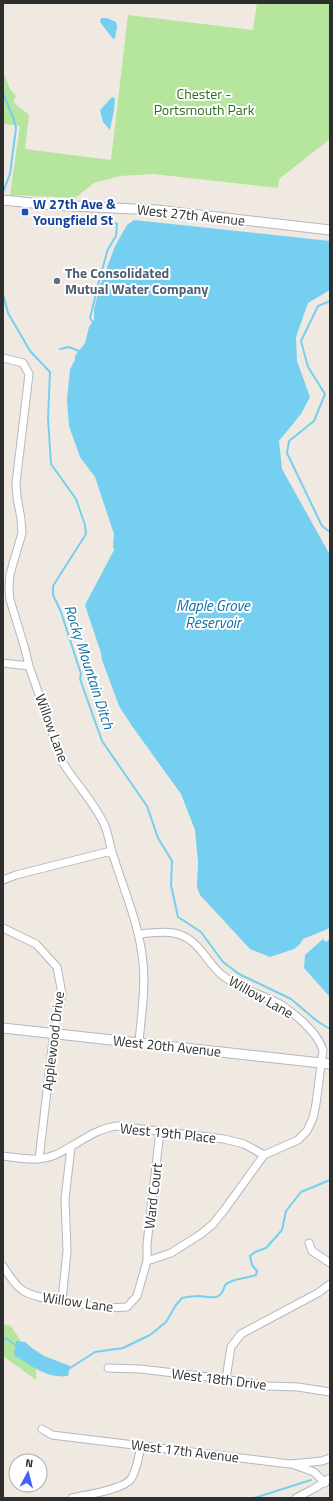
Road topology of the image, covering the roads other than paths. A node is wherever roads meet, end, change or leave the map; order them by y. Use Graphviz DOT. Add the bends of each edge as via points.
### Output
graph roads {
  1 [pos="3,200"];
  2 [pos="330,230"];
  3 [pos="3,358"];
  4 [pos="3,663"];
  5 [pos="29,666"];
  6 [pos="111,851"];
  7 [pos="3,880"];
  8 [pos="3,928"];
  9 [pos="139,934"];
  10 [pos="3,1028"];
  11 [pos="55,1035"];
  12 [pos="139,1042"];
  13 [pos="326,1064"];
  14 [pos="160,1130"];
  15 [pos="71,1147"];
  16 [pos="264,1155"];
  17 [pos="3,1156"];
  18 [pos="39,1159"];
  19 [pos="309,1243"];
  20 [pos="147,1261"];
  21 [pos="330,1263"];
  22 [pos="3,1266"];
  23 [pos="330,1284"];
  24 [pos="62,1301"];
  25 [pos="108,1368"];
  26 [pos="226,1379"];
  27 [pos="330,1392"];
  28 [pos="42,1429"];
  29 [pos="141,1445"];
  30 [pos="330,1458"];
  31 [pos="290,1464"];
  32 [pos="328,1480"];
  33 [pos="72,1498"];
  34 [pos="296,1498"];
  1 -- 2 [label="street, West 27th Avenue" via="157,210"];
  3 -- 5 [label="street, Willow Lane" via="23,363 29,374 16,483 22,533 11,568 8,588"];
  4 -- 5 [label="street"];
  5 -- 6 [label="street, Willow Lane" via="63,763 106,827"];
  6 -- 7 [label="street"];
  6 -- 9 [label="street, Willow Lane"];
  8 -- 11 [label="street, Applewood Drive" via="36,944 57,967 62,994"];
  9 -- 12 [label="street" via="143,979"];
  9 -- 13 [label="street, Willow Lane" via="167,932 180,934 190,940 226,978 280,1004 311,1029 320,1042"];
  10 -- 11 [label="street, West 20th Avenue"];
  11 -- 12 [label="street, West 20th Avenue"];
  11 -- 18 [label="street, Applewood Drive"];
  12 -- 13 [label="street, West 20th Avenue"];
  13 -- 16 [label="street, Willow Lane" via="313,1118 307,1131 298,1140"];
  14 -- 15 [label="street, West 19th Place" via="112,1127 97,1132"];
  14 -- 16 [label="street, West 19th Place" via="234,1140"];
  14 -- 20 [label="street, Ward Court"];
  15 -- 18 [label="street, West 19th Place" via="54,1156"];
  15 -- 24 [label="street" via="65,1199 67,1251"];
  16 -- 20 [label="street, Willow Lane" via="213,1224 171,1253"];
  17 -- 18 [label="street, West 19th Place"];
  19 -- 21 [label="street" via="312,1251"];
  20 -- 24 [label="street, Willow Lane" via="137,1296 127,1307"];
  22 -- 24 [label="street, Willow Lane" via="21,1289 35,1296"];
  23 -- 26 [label="street" via="241,1334 231,1347"];
  25 -- 26 [label="street, West 18th Drive"];
  26 -- 27 [label="street, West 18th Drive"];
  28 -- 29 [label="street, West 17th Avenue" via="52,1435"];
  29 -- 31 [label="street, West 17th Avenue"];
  29 -- 33 [label="street" via="134,1473 127,1483"];
  30 -- 31 [label="street, West 17th Avenue"];
  31 -- 32 [label="street"];
  32 -- 34 [label="street"];
}
